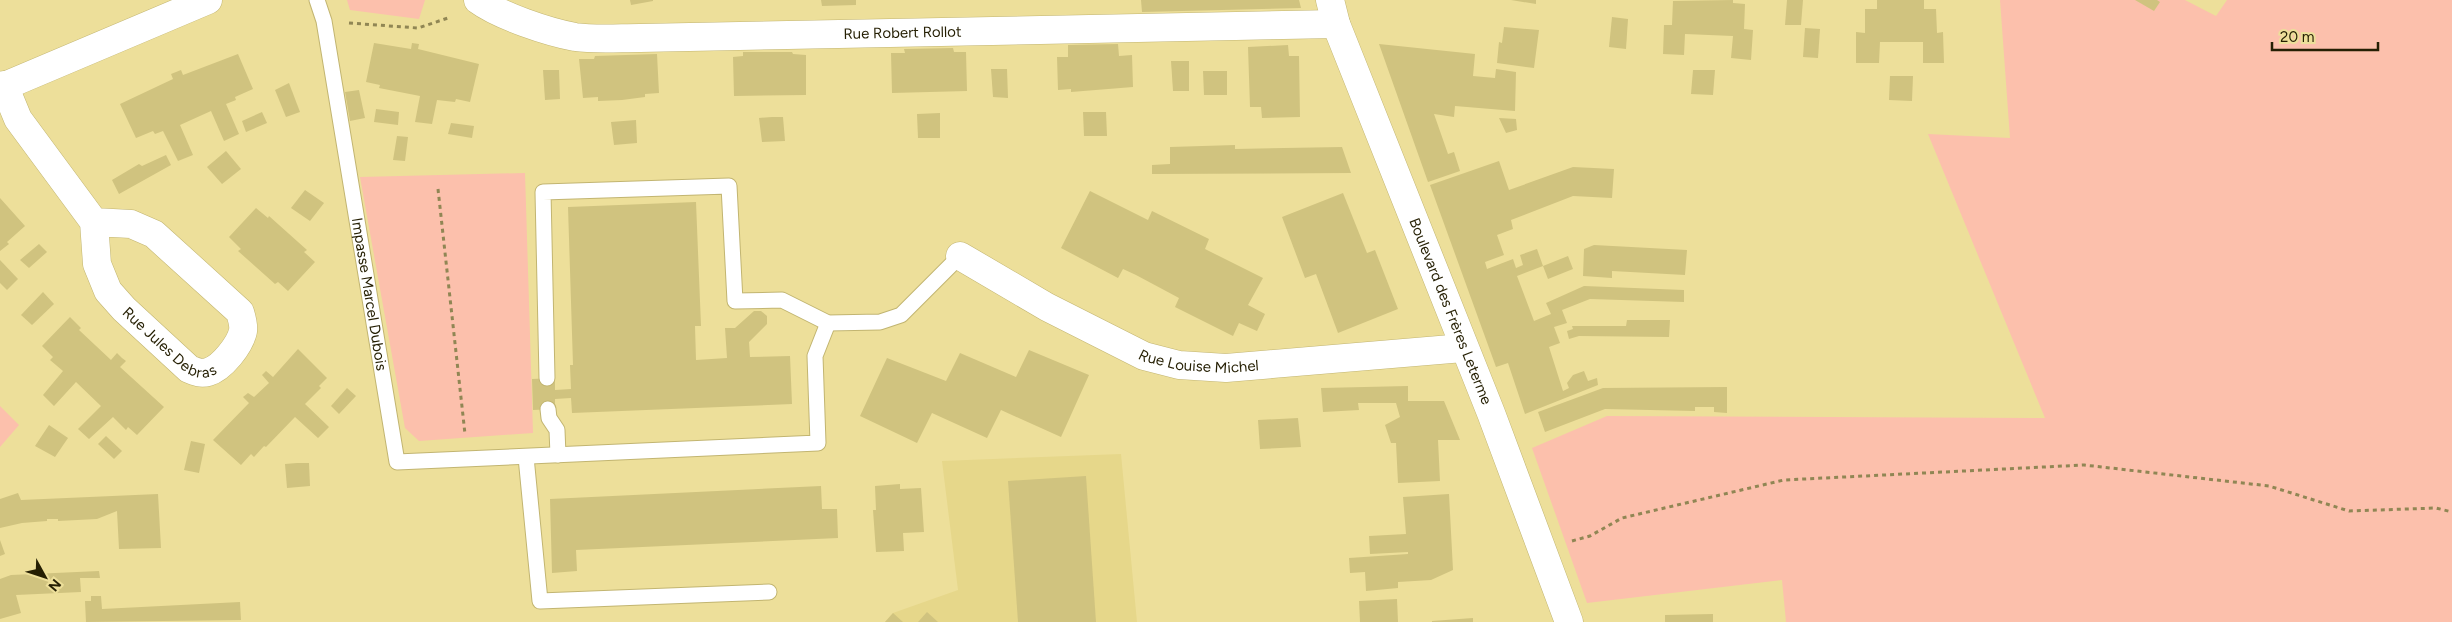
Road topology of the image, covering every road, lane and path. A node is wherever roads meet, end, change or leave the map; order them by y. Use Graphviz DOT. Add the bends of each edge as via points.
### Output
graph roads {
  1 [pos="208,0"];
  2 [pos="317,0"];
  3 [pos="482,3"];
  4 [pos="1333,12"];
  5 [pos="324,21"];
  6 [pos="1,86"];
  7 [pos="438,189"];
  8 [pos="94,222"];
  9 [pos="960,256"];
  10 [pos="828,324"];
  11 [pos="1464,348"];
  12 [pos="547,378"];
  13 [pos="548,410"];
  14 [pos="558,455"];
  15 [pos="526,456"];
  16 [pos="468,459"];
  17 [pos="2452,512"];
  18 [pos="1542,550"];
  19 [pos="769,592"];
  20 [pos="1569,622"];
  1 -- 6 [label="street"];
  2 -- 5 [label="lane, Impasse Marcel Dubois"];
  3 -- 4 [label="street, Rue Robert Rollot" via="519,20 575,37 640,38"];
  3 -- 5 [label="path" via="418,28"];
  4 -- 11 [label="street, Boulevard des Frères Leterme"];
  5 -- 16 [label="lane, Impasse Marcel Dubois" via="397,462"];
  6 -- 8 [label="street" via="18,119"];
  7 -- 16 [label="path"];
  8 -- 8 [label="street, Rue Jules Debras" via="96,264 108,291 190,370 210,372 219,367 243,332 240,312 154,234 131,224"];
  9 -- 10 [label="lane" via="901,315 880,322"];
  9 -- 11 [label="street, Rue Louise Michel" via="1064,316 1144,356 1179,365 1226,368"];
  10 -- 12 [label="lane" via="782,300 735,301 729,186 543,192"];
  10 -- 14 [label="lane, Impasse Marcel Dubois" via="815,356 818,443"];
  11 -- 18 [label="street, Boulevard des Frères Leterme"];
  13 -- 14 [label="lane" via="548,418 557,430"];
  14 -- 15 [label="lane, Impasse Marcel Dubois"];
  15 -- 16 [label="lane, Impasse Marcel Dubois"];
  15 -- 19 [label="lane" via="540,601"];
  17 -- 18 [label="path" via="2436,508 2349,511 2269,486 2084,465 1784,480 1622,518 1590,536"];
  18 -- 20 [label="street, Boulevard des Frères Leterme"];
}
